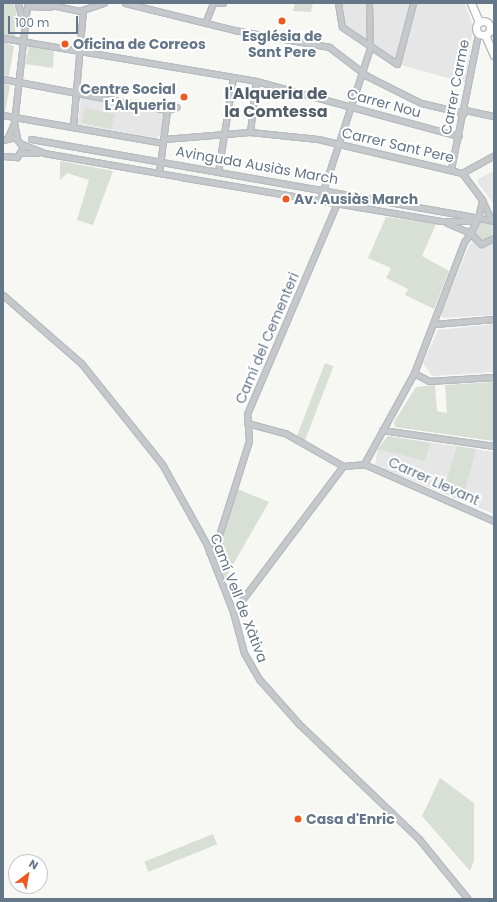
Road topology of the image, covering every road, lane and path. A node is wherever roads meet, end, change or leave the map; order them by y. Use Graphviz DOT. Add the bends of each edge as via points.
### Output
graph roads {
  1 [pos="42,3"];
  2 [pos="104,3"];
  3 [pos="125,3"];
  4 [pos="214,3"];
  5 [pos="224,3"];
  6 [pos="338,3"];
  7 [pos="369,3"];
  8 [pos="412,3"];
  9 [pos="471,3"];
  10 [pos="18,4"];
  11 [pos="27,5"];
  12 [pos="52,7"];
  13 [pos="83,10"];
  14 [pos="22,22"];
  15 [pos="479,22"];
  16 [pos="205,23"];
  17 [pos="487,33"];
  18 [pos="3,38"];
  19 [pos="21,42"];
  20 [pos="370,48"];
  21 [pos="79,50"];
  22 [pos="494,55"];
  23 [pos="363,73"];
  24 [pos="233,77"];
  25 [pos="3,79"];
  26 [pos="256,81"];
  27 [pos="18,82"];
  28 [pos="76,92"];
  29 [pos="177,107"];
  30 [pos="351,107"];
  31 [pos="167,110"];
  32 [pos="464,111"];
  33 [pos="3,115"];
  34 [pos="494,116"];
  35 [pos="14,117"];
  36 [pos="14,123"];
  37 [pos="73,126"];
  38 [pos="250,132"];
  39 [pos="224,135"];
  40 [pos="458,136"];
  41 [pos="5,137"];
  42 [pos="17,138"];
  43 [pos="31,139"];
  44 [pos="163,141"];
  45 [pos="339,143"];
  46 [pos="22,144"];
  47 [pos="21,153"];
  48 [pos="44,153"];
  49 [pos="494,155"];
  50 [pos="3,156"];
  51 [pos="160,161"];
  52 [pos="451,169"];
  53 [pos="218,172"];
  54 [pos="159,173"];
  55 [pos="462,173"];
  56 [pos="324,189"];
  57 [pos="320,200"];
  58 [pos="482,200"];
  59 [pos="337,203"];
  60 [pos="476,220"];
  61 [pos="440,221"];
  62 [pos="493,222"];
  63 [pos="470,233"];
  64 [pos="494,238"];
  65 [pos="475,241"];
  66 [pos="491,243"];
  67 [pos="464,245"];
  68 [pos="3,294"];
  69 [pos="494,319"];
  70 [pos="434,324"];
  71 [pos="414,373"];
  72 [pos="494,377"];
  73 [pos="247,423"];
  74 [pos="382,430"];
  75 [pos="494,446"];
  76 [pos="364,464"];
  77 [pos="343,466"];
  78 [pos="494,521"];
  79 [pos="209,552"];
  80 [pos="233,612"];
  81 [pos="468,899"];
  1 -- 12 [label="street"];
  2 -- 13 [label="street"];
  3 -- 16 [label="street"];
  4 -- 5 [label="street"];
  4 -- 16 [label="street"];
  6 -- 20 [label="street" via="340,24"];
  7 -- 20 [label="street"];
  8 -- 20 [label="street" via="398,64"];
  9 -- 15 [label="main road"];
  10 -- 11 [label="street"];
  10 -- 14 [label="street"];
  11 -- 12 [label="street"];
  11 -- 14 [label="street"];
  12 -- 13 [label="street"];
  13 -- 21 [label="street"];
  14 -- 19 [label="street"];
  15 -- 17 [label="main road" via="476,28"];
  15 -- 17 [label="main road" via="487,22"];
  16 -- 23 [label="street" via="329,47"];
  17 -- 22 [label="main road"];
  17 -- 32 [label="street, Carrer Carme"];
  18 -- 19 [label="street, Carrer Nou"];
  19 -- 21 [label="street, Carrer Nou"];
  19 -- 27 [label="street"];
  20 -- 23 [label="street"];
  21 -- 24 [label="street, Carrer Nou"];
  21 -- 28 [label="street"];
  23 -- 30 [label="street"];
  23 -- 32 [label="street" via="425,105"];
  24 -- 26 [label="street, Carrer Nou"];
  24 -- 39 [label="street"];
  25 -- 27 [label="street"];
  26 -- 30 [label="street, Carrer Nou"];
  26 -- 38 [label="street"];
  27 -- 28 [label="street"];
  27 -- 35 [label="street"];
  28 -- 31 [label="street"];
  28 -- 37 [label="street"];
  29 -- 31 [label="street"];
  30 -- 40 [label="street, Carrer Nou"];
  30 -- 45 [label="street"];
  31 -- 44 [label="street"];
  32 -- 34 [label="street"];
  32 -- 40 [label="street, Carrer Carme"];
  33 -- 35 [label="street, Carrer Sant Pere"];
  35 -- 36 [label="street"];
  35 -- 37 [label="street, Carrer Sant Pere"];
  36 -- 41 [label="street"];
  36 -- 42 [label="street"];
  37 -- 44 [label="street, Carrer Sant Pere"];
  38 -- 39 [label="street, Carrer Sant Pere"];
  38 -- 45 [label="street, Carrer Sant Pere"];
  39 -- 44 [label="street, Carrer Sant Pere"];
  39 -- 53 [label="street"];
  40 -- 52 [label="street, Carrer Carme"];
  41 -- 42 [label="street"];
  42 -- 46 [label="street"];
  43 -- 51 [label="street, Avinguda Ausiàs March"];
  44 -- 51 [label="street"];
  45 -- 52 [label="street, Carrer Sant Pere"];
  45 -- 56 [label="street"];
  46 -- 47 [label="street"];
  46 -- 48 [label="street"];
  47 -- 48 [label="street"];
  47 -- 50 [label="street" via="11,159"];
  48 -- 54 [label="street"];
  49 -- 55 [label="street"];
  51 -- 53 [label="street, Avinguda Ausiàs March"];
  51 -- 54 [label="street"];
  52 -- 55 [label="street, Carrer Sant Pere"];
  53 -- 56 [label="street, Avinguda Ausiàs March"];
  54 -- 57 [label="street"];
  55 -- 58 [label="street, Carrer Sant Pere"];
  56 -- 57 [label="street"];
  56 -- 60 [label="street, Avinguda Ausiàs March"];
  57 -- 59 [label="street"];
  58 -- 60 [label="street"];
  58 -- 62 [label="street, Carrer Sant Pere"];
  59 -- 61 [label="street"];
  59 -- 73 [label="street, Camí del Cementeri" via="247,414"];
  60 -- 61 [label="street"];
  60 -- 62 [label="street"];
  60 -- 63 [label="street"];
  61 -- 63 [label="street"];
  63 -- 65 [label="street"];
  63 -- 67 [label="street"];
  64 -- 66 [label="street"];
  65 -- 66 [label="street"];
  65 -- 67 [label="street"];
  67 -- 70 [label="street"];
  68 -- 79 [label="street, Camí Vell de Xàtiva" via="69,350 116,402 162,464"];
  69 -- 70 [label="street"];
  70 -- 71 [label="street"];
  71 -- 72 [label="street" via="429,381"];
  71 -- 74 [label="street"];
  73 -- 77 [label="street" via="285,433"];
  73 -- 79 [label="street, Camí del Cementeri" via="249,441 215,548"];
  74 -- 75 [label="street"];
  74 -- 76 [label="street"];
  76 -- 77 [label="street"];
  76 -- 78 [label="street, Carrer Llevant"];
  77 -- 80 [label="street"];
  79 -- 80 [label="street, Camí Vell de Xàtiva"];
  80 -- 81 [label="street, Camí Vell de Xàtiva" via="248,663 264,686 419,839"];
}
